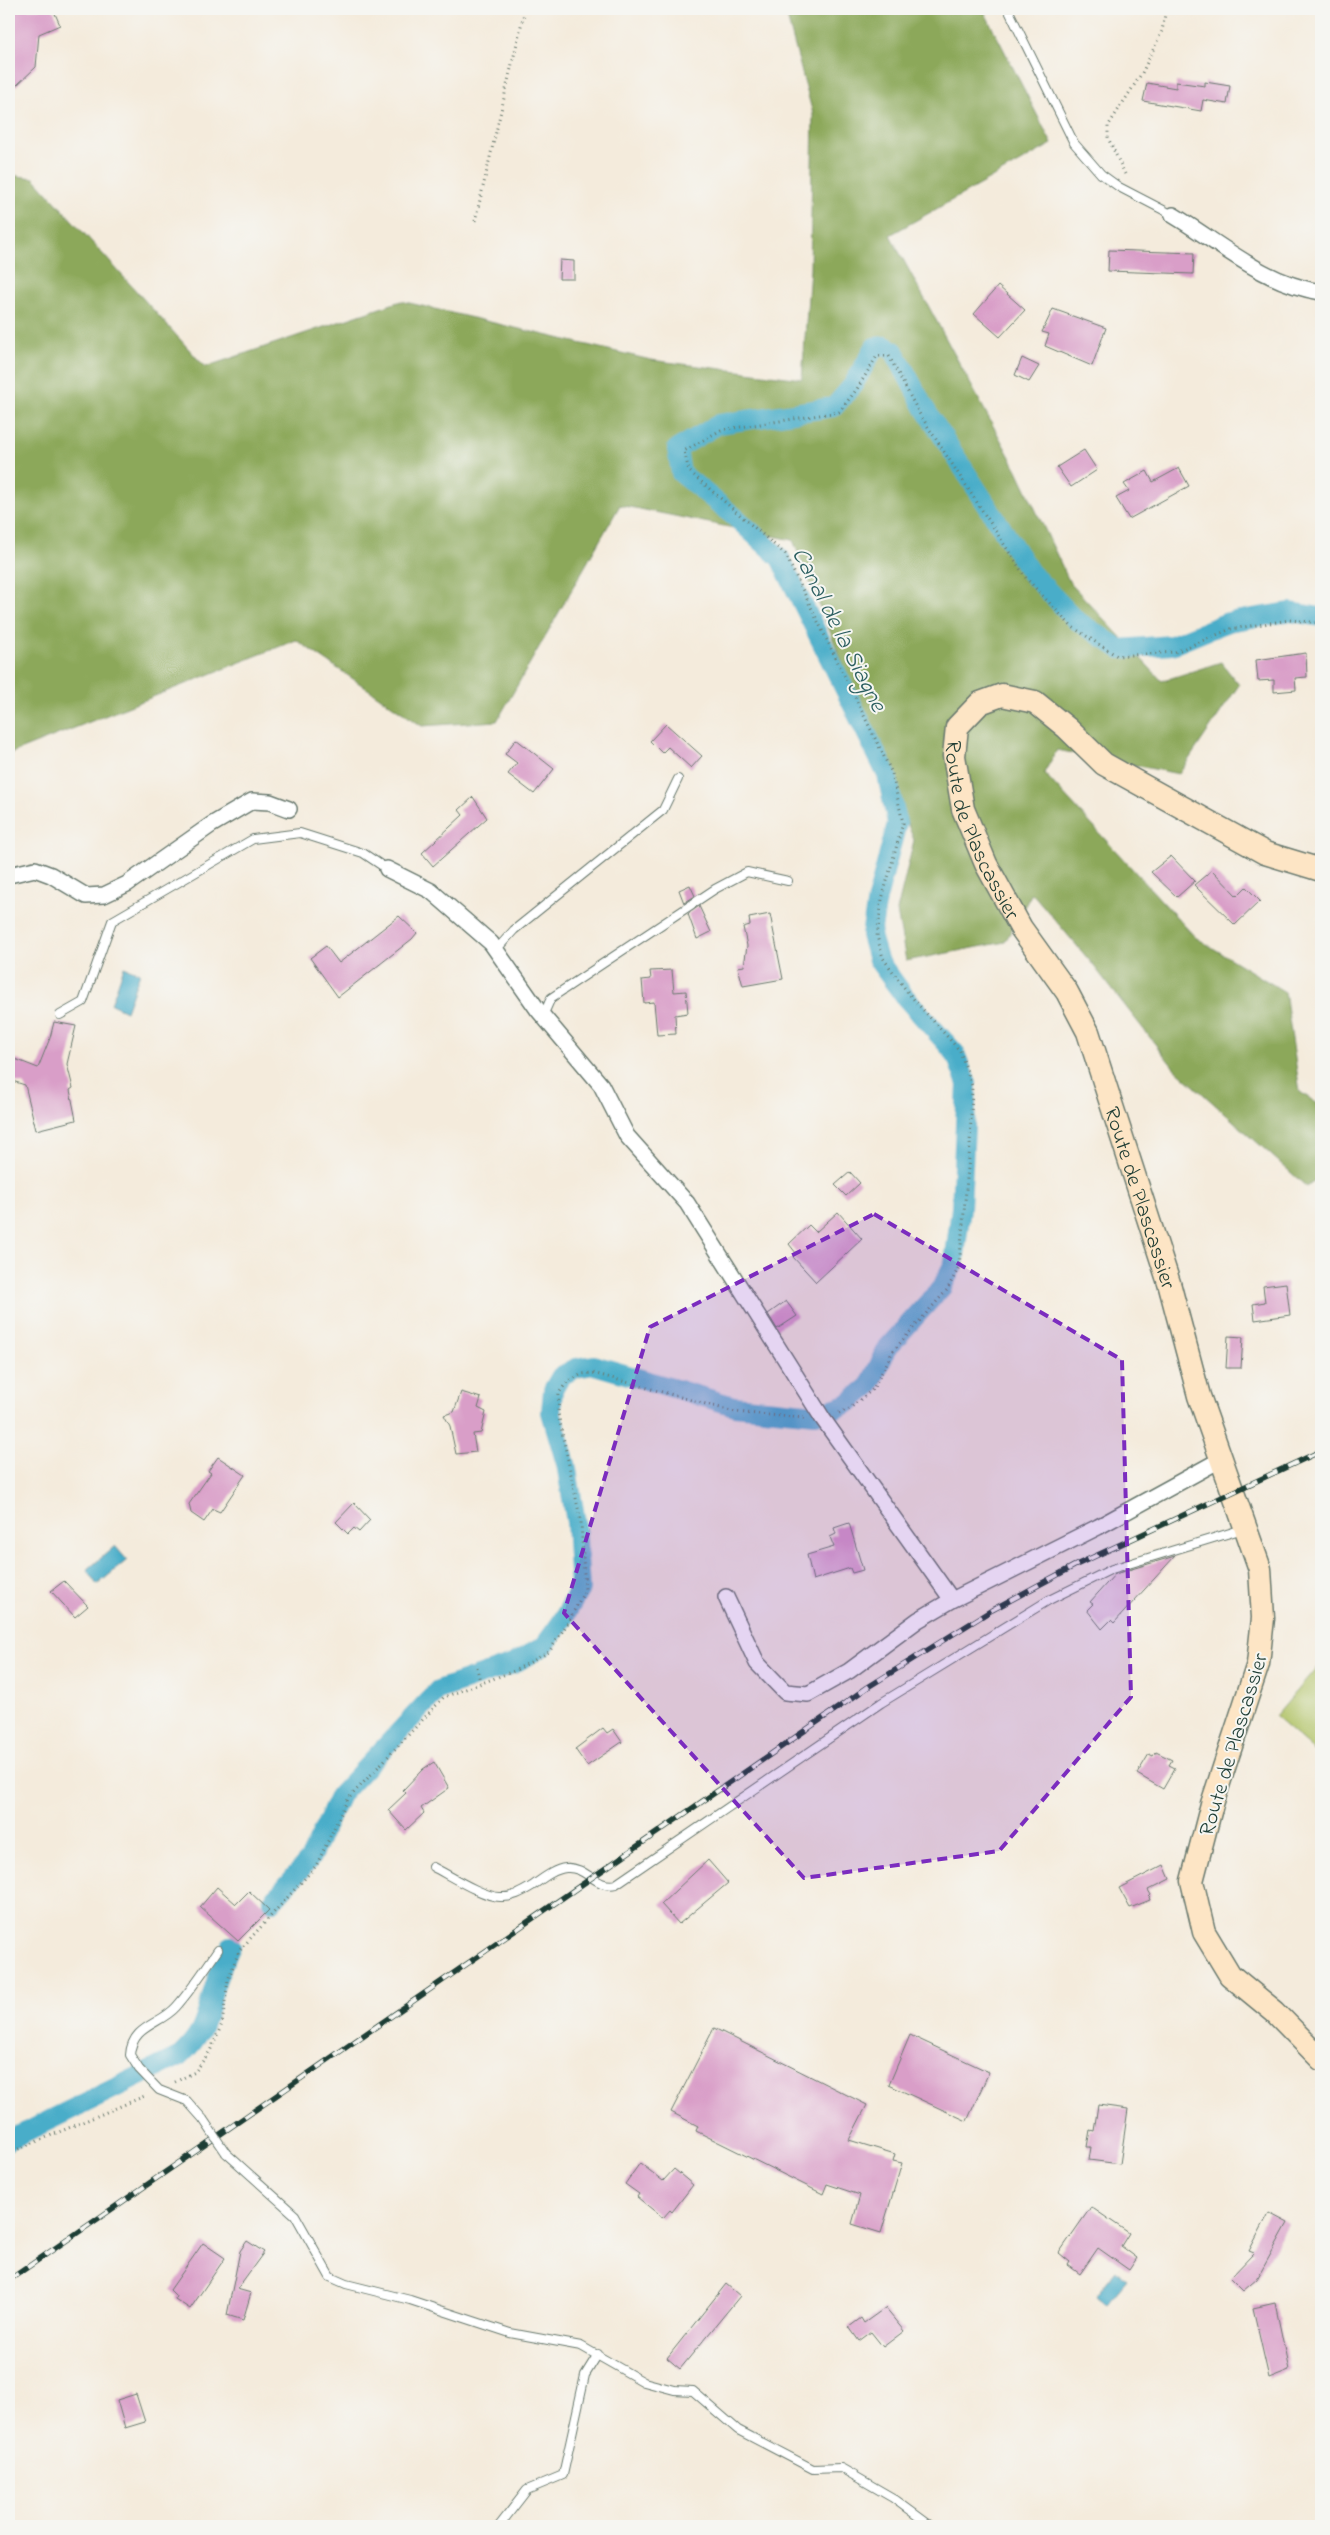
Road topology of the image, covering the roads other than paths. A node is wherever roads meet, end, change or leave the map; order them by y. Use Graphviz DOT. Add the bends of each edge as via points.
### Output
graph roads {
  1 [pos="1008,9"];
  2 [pos="1173,215"];
  3 [pos="1321,292"];
  4 [pos="678,778"];
  5 [pos="290,809"];
  6 [pos="388,869"];
  7 [pos="1321,870"];
  8 [pos="9,875"];
  9 [pos="788,881"];
  10 [pos="496,950"];
  11 [pos="60,1015"];
  12 [pos="543,1016"];
  13 [pos="1220,1460"];
  14 [pos="1247,1528"];
  15 [pos="726,1597"];
  16 [pos="952,1600"];
  17 [pos="433,1867"];
  18 [pos="218,1950"];
  19 [pos="1321,2059"];
  20 [pos="598,2354"];
  21 [pos="499,2526"];
  22 [pos="931,2526"];
  1 -- 2 [label="lane" via="1074,143 1101,174"];
  2 -- 3 [label="street" via="1254,269 1303,289"];
  4 -- 10 [label="lane" via="663,810 514,930"];
  5 -- 8 [label="street" via="270,802 252,801 127,884 104,894 86,896 36,869"];
  6 -- 10 [label="street" via="432,891"];
  6 -- 11 [label="lane" via="364,853 300,833 254,839 112,921 83,1002"];
  7 -- 13 [label="street, Route de Plascassier" via="1264,853 1104,764 1035,702 1002,695 980,703 957,726 954,756 963,809 986,864 1021,928 1067,992 1088,1032 1169,1283"];
  9 -- 12 [label="lane" via="747,872 715,889 551,998"];
  10 -- 12 [label="street"];
  12 -- 16 [label="street" via="600,1085 627,1136 687,1203 822,1419"];
  13 -- 14 [label="street, Route de Plascassier"];
  13 -- 16 [label="street" via="1098,1527"];
  14 -- 17 [label="lane" via="1112,1569 1049,1600 881,1703 616,1884 601,1884 578,1870 568,1868 549,1875 519,1894 499,1897"];
  14 -- 19 [label="street, Route de Plascassier" via="1260,1569 1262,1638 1253,1684 1212,1804 1192,1881 1204,1932 1230,1975 1275,2012"];
  15 -- 16 [label="street" via="757,1663 785,1692 808,1694 849,1671 918,1620"];
  18 -- 20 [label="lane, bridge" via="175,2008 145,2028 131,2043 130,2055 159,2090 187,2101 226,2153 295,2216 330,2277 510,2333 581,2346"];
  20 -- 21 [label="lane" via="585,2375 563,2475 527,2490"];
  20 -- 22 [label="lane" via="644,2382 693,2391 738,2430 813,2469 841,2468 893,2498"];
}
